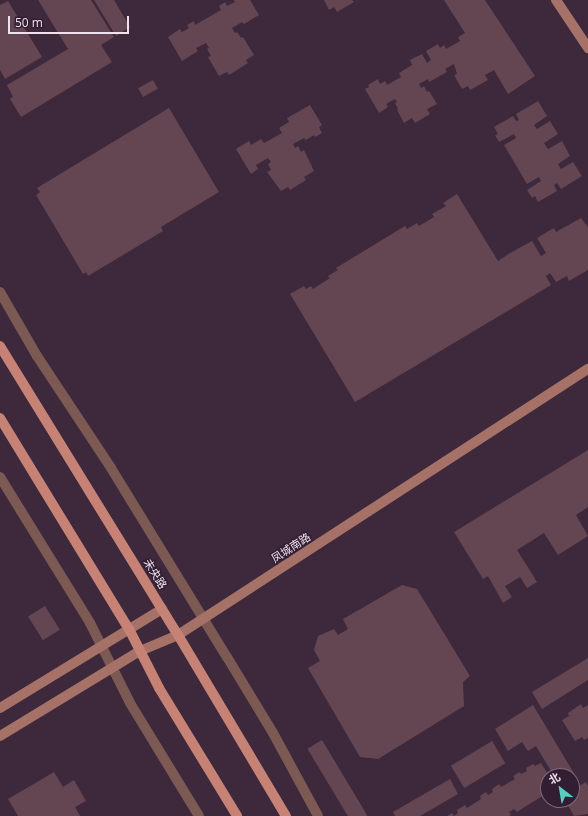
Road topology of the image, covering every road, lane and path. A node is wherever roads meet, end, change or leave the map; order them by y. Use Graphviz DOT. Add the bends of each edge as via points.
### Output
graph roads {
  1 [pos="556,0"];
  2 [pos="588,48"];
  3 [pos="0,292"];
  4 [pos="0,346"];
  5 [pos="588,369"];
  6 [pos="0,418"];
  7 [pos="0,477"];
  8 [pos="162,609"];
  9 [pos="204,619"];
  10 [pos="129,629"];
  11 [pos="178,635"];
  12 [pos="101,646"];
  13 [pos="140,651"];
  14 [pos="112,668"];
  15 [pos="0,708"];
  16 [pos="0,736"];
  17 [pos="199,816"];
  18 [pos="237,816"];
  19 [pos="286,816"];
  20 [pos="318,816"];
  1 -- 2 [label="street"];
  3 -- 9 [label="street"];
  4 -- 8 [label="main road, 未央路"];
  5 -- 9 [label="street, 凤城南路"];
  6 -- 10 [label="main road"];
  7 -- 12 [label="street" via="86,617"];
  8 -- 10 [label="street"];
  8 -- 11 [label="main road, 未央路"];
  9 -- 11 [label="street, 凤城南路"];
  9 -- 20 [label="street" via="273,733"];
  10 -- 12 [label="street"];
  10 -- 13 [label="main road"];
  11 -- 13 [label="street, 凤城南路"];
  11 -- 19 [label="main road, 未央路"];
  12 -- 14 [label="street"];
  12 -- 15 [label="street"];
  13 -- 14 [label="street, 凤城南路"];
  13 -- 18 [label="main road" via="158,688"];
  14 -- 16 [label="street, 凤城南路"];
  14 -- 17 [label="street" via="130,703"];
}
